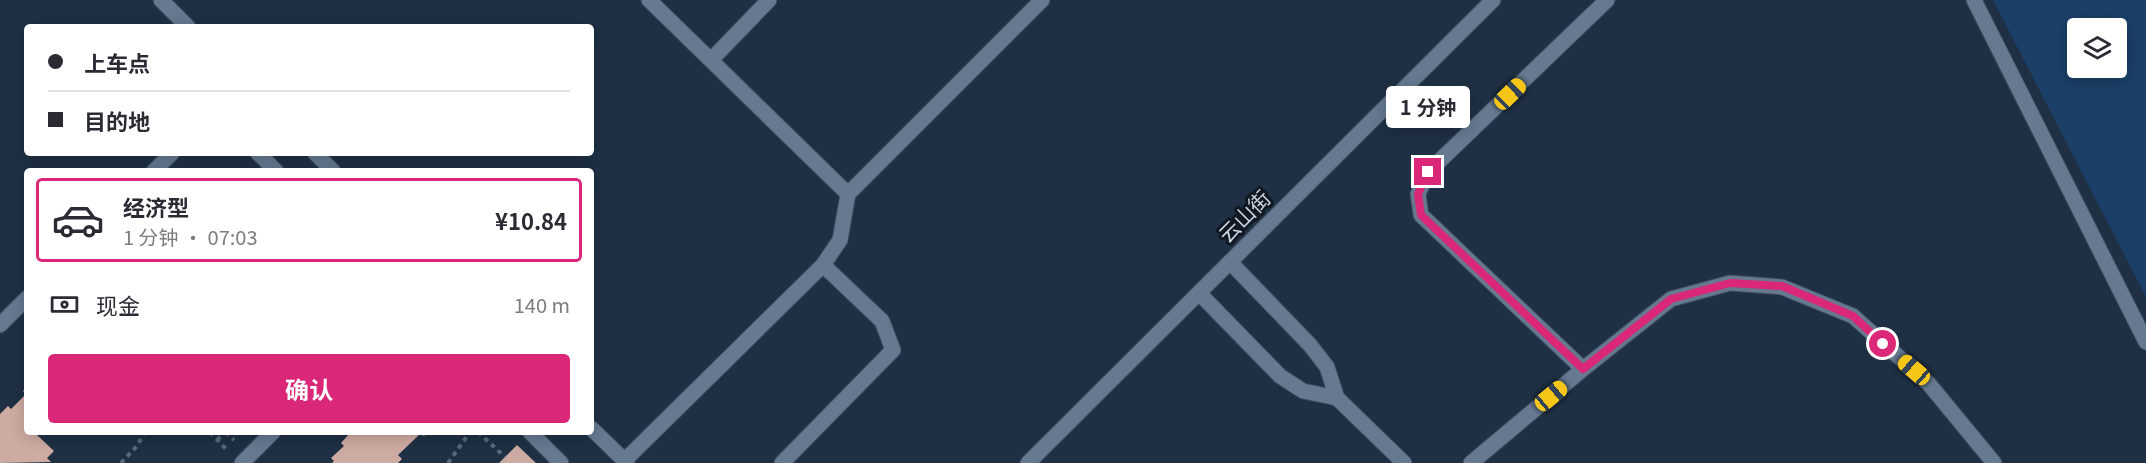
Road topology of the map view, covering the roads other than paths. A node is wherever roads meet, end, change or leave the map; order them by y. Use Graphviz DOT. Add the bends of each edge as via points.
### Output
graph roads {
  1 [pos="161,0"];
  2 [pos="650,0"];
  3 [pos="769,0"];
  4 [pos="1042,0"];
  5 [pos="1492,0"];
  6 [pos="1608,0"];
  7 [pos="1974,0"];
  8 [pos="185,24"];
  9 [pos="711,60"];
  10 [pos="169,156"];
  11 [pos="261,156"];
  12 [pos="318,156"];
  13 [pos="157,168"];
  14 [pos="273,168"];
  15 [pos="330,168"];
  16 [pos="848,194"];
  17 [pos="1230,262"];
  18 [pos="823,265"];
  19 [pos="1199,293"];
  20 [pos="24,301"];
  21 [pos="0,325"];
  22 [pos="2146,342"];
  23 [pos="1583,369"];
  24 [pos="1337,398"];
  25 [pos="594,431"];
  26 [pos="270,435"];
  27 [pos="533,435"];
  28 [pos="625,462"];
  29 [pos="242,463"];
  30 [pos="561,463"];
  31 [pos="782,463"];
  32 [pos="1028,463"];
  33 [pos="1404,463"];
  34 [pos="1471,463"];
  35 [pos="1994,463"];
  1 -- 8 [label="street"];
  2 -- 9 [label="street"];
  3 -- 9 [label="street"];
  4 -- 16 [label="street"];
  5 -- 17 [label="street, 云山街"];
  6 -- 23 [label="street" via="1428,172 1418,194 1421,215"];
  7 -- 22 [label="street"];
  9 -- 16 [label="street"];
  10 -- 13 [label="street"];
  11 -- 14 [label="street"];
  12 -- 15 [label="street"];
  16 -- 18 [label="street" via="840,240"];
  17 -- 19 [label="street, 云山街"];
  17 -- 24 [label="street" via="1310,345 1327,367"];
  18 -- 28 [label="street"];
  18 -- 31 [label="street" via="882,321 894,350"];
  19 -- 24 [label="street" via="1280,376 1303,391"];
  19 -- 32 [label="street, 云山街"];
  20 -- 21 [label="street"];
  23 -- 34 [label="street"];
  23 -- 35 [label="street" via="1671,299 1730,283 1782,286 1853,316 1929,384"];
  24 -- 33 [label="street"];
  25 -- 28 [label="street"];
  26 -- 29 [label="street"];
  27 -- 30 [label="street"];
}
